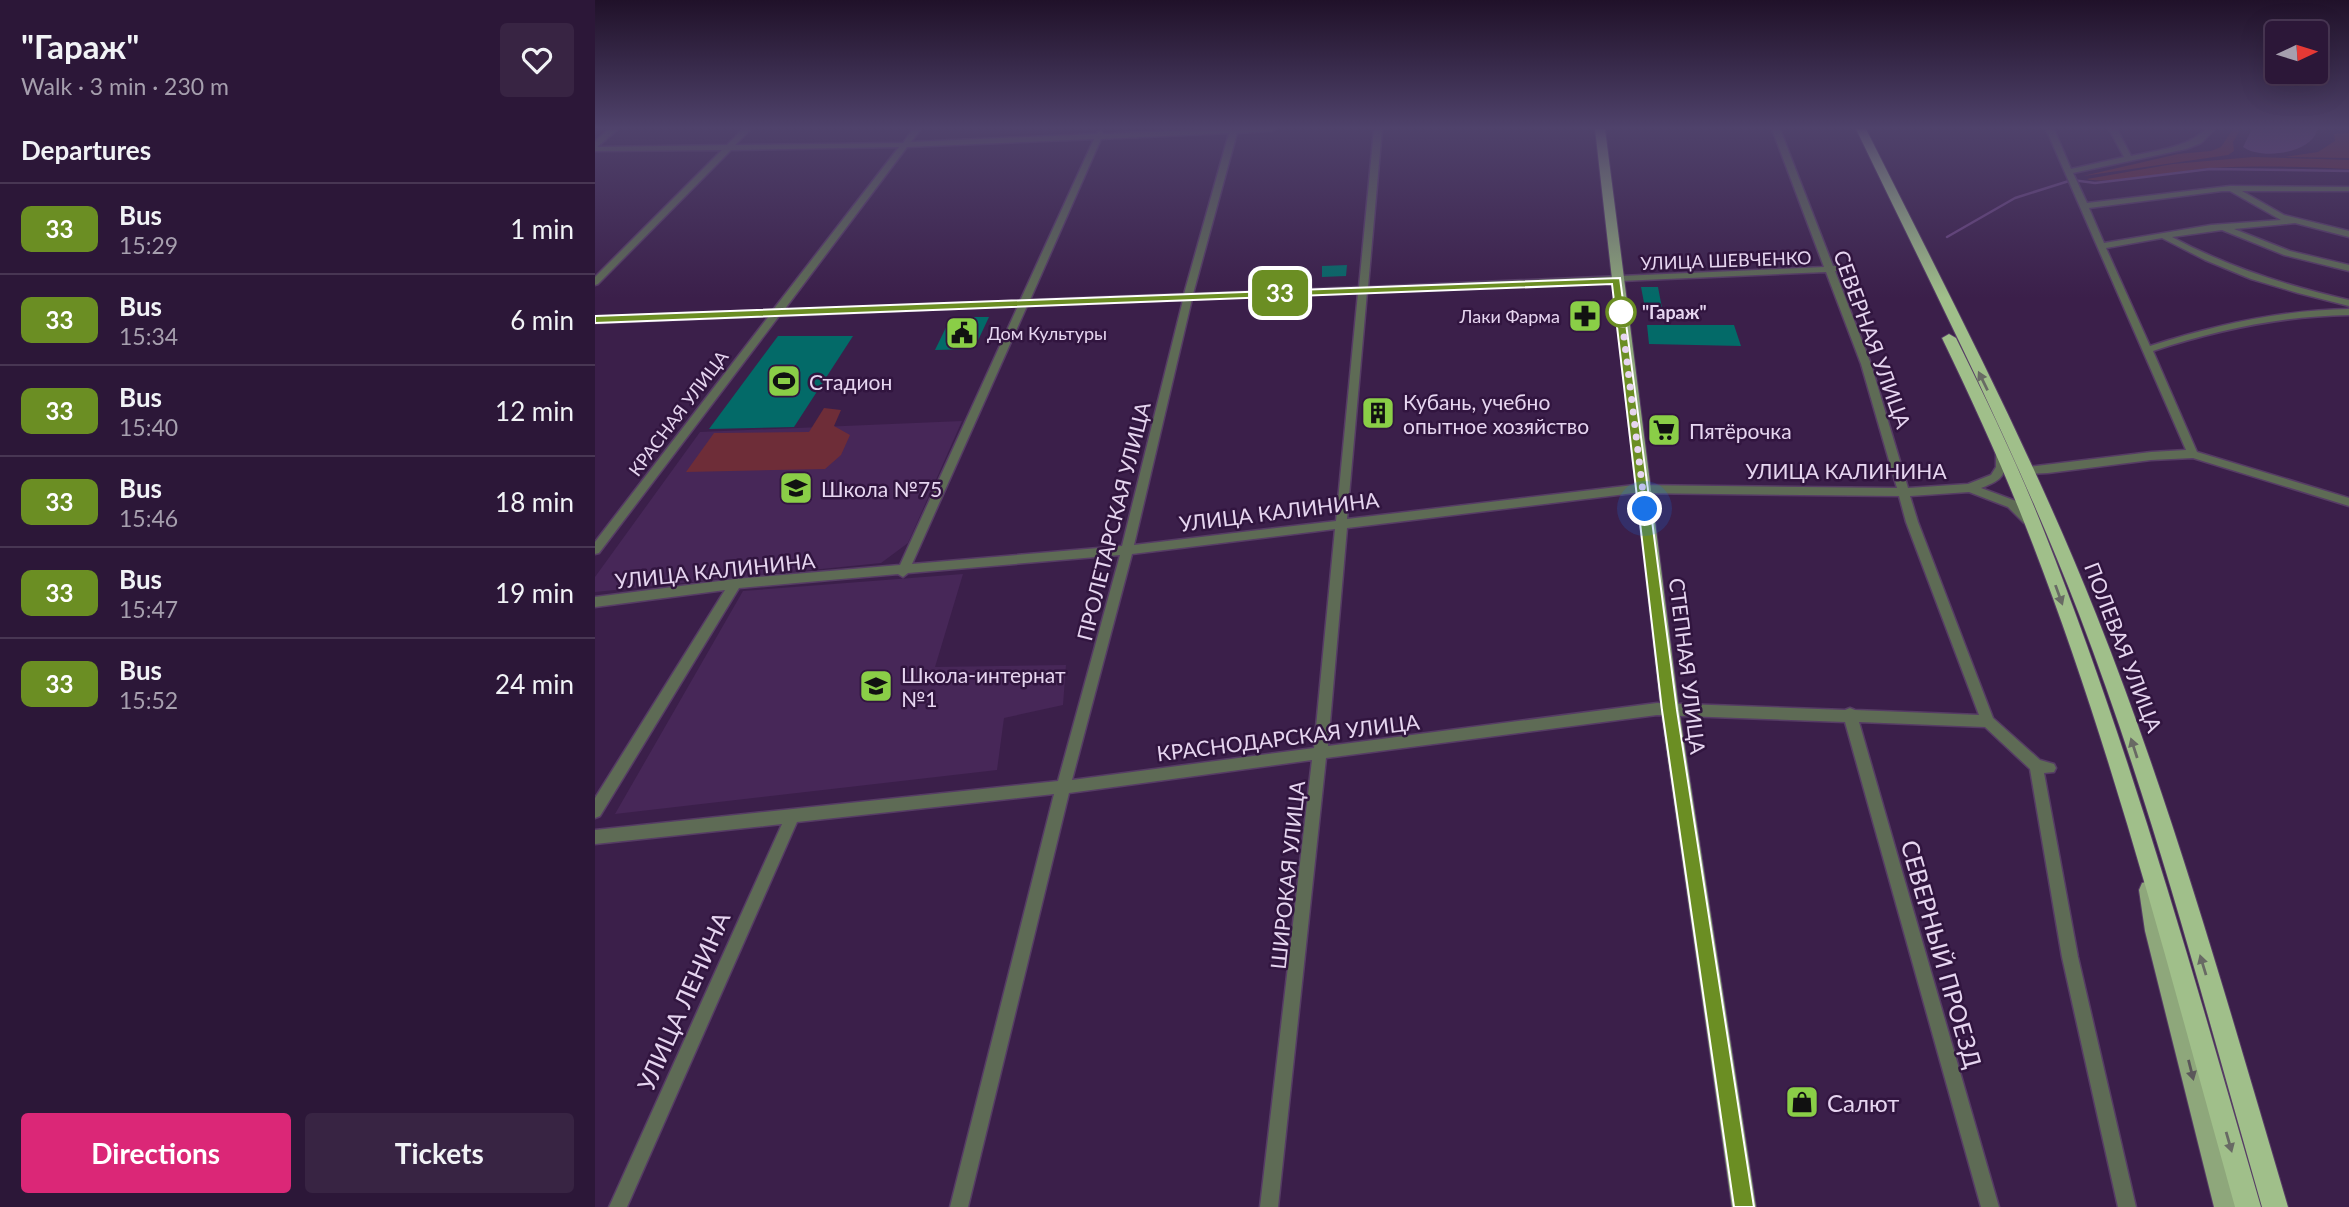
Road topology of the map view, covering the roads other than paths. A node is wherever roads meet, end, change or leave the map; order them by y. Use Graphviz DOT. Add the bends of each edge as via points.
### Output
graph roads {
  1 [pos="690,185"];
  2 [pos="874,185"];
  3 [pos="1076,185"];
  4 [pos="1219,185"];
  5 [pos="1372,185"];
  6 [pos="1606,185"];
  7 [pos="1797,185"];
  8 [pos="1878,185"];
  9 [pos="1888,185"];
  10 [pos="2074,185"];
  11 [pos="2230,188"];
  12 [pos="2349,189"];
  13 [pos="2083,206"];
  14 [pos="2293,221"];
  15 [pos="2223,227"];
  16 [pos="2349,234"];
  17 [pos="2164,236"];
  18 [pos="2100,246"];
  19 [pos="1851,268"];
  20 [pos="2349,268"];
  21 [pos="1829,272"];
  22 [pos="1617,281"];
  23 [pos="595,282"];
  24 [pos="1361,291"];
  25 [pos="1188,296"];
  26 [pos="2349,303"];
  27 [pos="1022,304"];
  28 [pos="2349,312"];
  29 [pos="775,314"];
  30 [pos="595,320"];
  31 [pos="2147,351"];
  32 [pos="2001,446"];
  33 [pos="2193,454"];
  34 [pos="2027,471"];
  35 [pos="1643,488"];
  36 [pos="1969,488"];
  37 [pos="1905,492"];
  38 [pos="2349,502"];
  39 [pos="1340,523"];
  40 [pos="2035,531"];
  41 [pos="595,550"];
  42 [pos="1128,550"];
  43 [pos="903,572"];
  44 [pos="735,584"];
  45 [pos="595,602"];
  46 [pos="1670,710"];
  47 [pos="1850,713"];
  48 [pos="1988,720"];
  49 [pos="1320,754"];
  50 [pos="1063,787"];
  51 [pos="595,811"];
  52 [pos="793,814"];
  53 [pos="2141,835"];
  54 [pos="595,837"];
  55 [pos="618,1207"];
  56 [pos="959,1207"];
  57 [pos="1269,1207"];
  58 [pos="1744,1207"];
  59 [pos="1990,1207"];
  60 [pos="2127,1207"];
  61 [pos="2226,1207"];
  62 [pos="2248,1207"];
  63 [pos="2276,1207"];
  1 -- 23 [label="street"];
  2 -- 29 [label="street, КРАСНАЯ УЛИЦА"];
  3 -- 27 [label="street"];
  4 -- 25 [label="street, ПРОЛЕТАРСКАЯ УЛИЦА"];
  5 -- 24 [label="street, ШИРОКАЯ УЛИЦА"];
  6 -- 22 [label="main road, СТЕПНАЯ УЛИЦА"];
  7 -- 21 [label="street, СЕВЕРНАЯ УЛИЦА"];
  8 -- 32 [label="highway, ПОЛЕВАЯ УЛИЦА"];
  34 -- 9 [label="highway, ПОЛЕВАЯ УЛИЦА, one-way"];
  10 -- 13 [label="street"];
  11 -- 12 [label="street"];
  11 -- 13 [label="street"];
  11 -- 14 [label="street"];
  13 -- 18 [label="street"];
  14 -- 15 [label="street"];
  14 -- 16 [label="street"];
  15 -- 17 [label="street"];
  15 -- 20 [label="street" via="2287,254"];
  17 -- 18 [label="street"];
  17 -- 26 [label="street" via="2235,271"];
  18 -- 31 [label="street"];
  19 -- 21 [label="street, УЛИЦА ШЕВЧЕНКО"];
  21 -- 22 [label="street, УЛИЦА ШЕВЧЕНКО"];
  21 -- 37 [label="street, СЕВЕРНАЯ УЛИЦА" via="1865,364"];
  22 -- 24 [label="street, УЛИЦА ШЕВЧЕНКО"];
  22 -- 35 [label="main road, СТЕПНАЯ УЛИЦА"];
  24 -- 25 [label="street, УЛИЦА ШЕВЧЕНКО"];
  24 -- 39 [label="street, ШИРОКАЯ УЛИЦА"];
  25 -- 27 [label="street, УЛИЦА ШЕВЧЕНКО"];
  25 -- 42 [label="street, ПРОЛЕТАРСКАЯ УЛИЦА"];
  27 -- 29 [label="street, УЛИЦА ШЕВЧЕНКО"];
  27 -- 43 [label="street"];
  28 -- 31 [label="street" via="2237,324"];
  29 -- 30 [label="street, УЛИЦА ШЕВЧЕНКО"];
  29 -- 41 [label="street, КРАСНАЯ УЛИЦА"];
  31 -- 33 [label="street"];
  32 -- 36 [label="street" via="2001,467 1995,478"];
  32 -- 40 [label="highway, ПОЛЕВАЯ УЛИЦА"];
  33 -- 34 [label="street"];
  33 -- 38 [label="street"];
  63 -- 34 [label="highway, ПОЛЕВАЯ УЛИЦА, one-way" via="2113,683"];
  35 -- 37 [label="street, УЛИЦА КАЛИНИНА"];
  35 -- 39 [label="street, УЛИЦА КАЛИНИНА"];
  35 -- 46 [label="main road, СТЕПНАЯ УЛИЦА"];
  36 -- 37 [label="street, УЛИЦА КАЛИНИНА"];
  36 -- 40 [label="street" via="2012,504"];
  37 -- 48 [label="street, СЕВЕРНАЯ УЛИЦА" via="1912,522"];
  39 -- 42 [label="street, УЛИЦА КАЛИНИНА"];
  39 -- 49 [label="street, ШИРОКАЯ УЛИЦА"];
  40 -- 53 [label="highway, ПОЛЕВАЯ УЛИЦА, one-way"];
  42 -- 43 [label="street, УЛИЦА КАЛИНИНА"];
  42 -- 50 [label="street, ПРОЛЕТАРСКАЯ УЛИЦА"];
  43 -- 44 [label="street, УЛИЦА КАЛИНИНА"];
  44 -- 45 [label="street, УЛИЦА КАЛИНИНА"];
  44 -- 51 [label="street"];
  46 -- 47 [label="street, КРАСНОДАРСКАЯ УЛИЦА"];
  46 -- 49 [label="street, КРАСНОДАРСКАЯ УЛИЦА"];
  46 -- 58 [label="main road, СТЕПНАЯ УЛИЦА"];
  47 -- 48 [label="street, КРАСНОДАРСКАЯ УЛИЦА"];
  47 -- 59 [label="street, СЕВЕРНЫЙ ПРОЕЗД"];
  48 -- 60 [label="street" via="2042,767 2070,957"];
  49 -- 50 [label="street, КРАСНОДАРСКАЯ УЛИЦА"];
  49 -- 57 [label="street, ШИРОКАЯ УЛИЦА"];
  50 -- 52 [label="street, КРАСНОДАРСКАЯ УЛИЦА"];
  50 -- 56 [label="street, ПРОЛЕТАРСКАЯ УЛИЦА"];
  52 -- 54 [label="street, КРАСНОДАРСКАЯ УЛИЦА"];
  52 -- 55 [label="street, УЛИЦА ЛЕНИНА"];
  53 -- 61 [label="main road, one-way" via="2155,930"];
  53 -- 62 [label="highway, ПОЛЕВАЯ УЛИЦА, one-way"];
}
